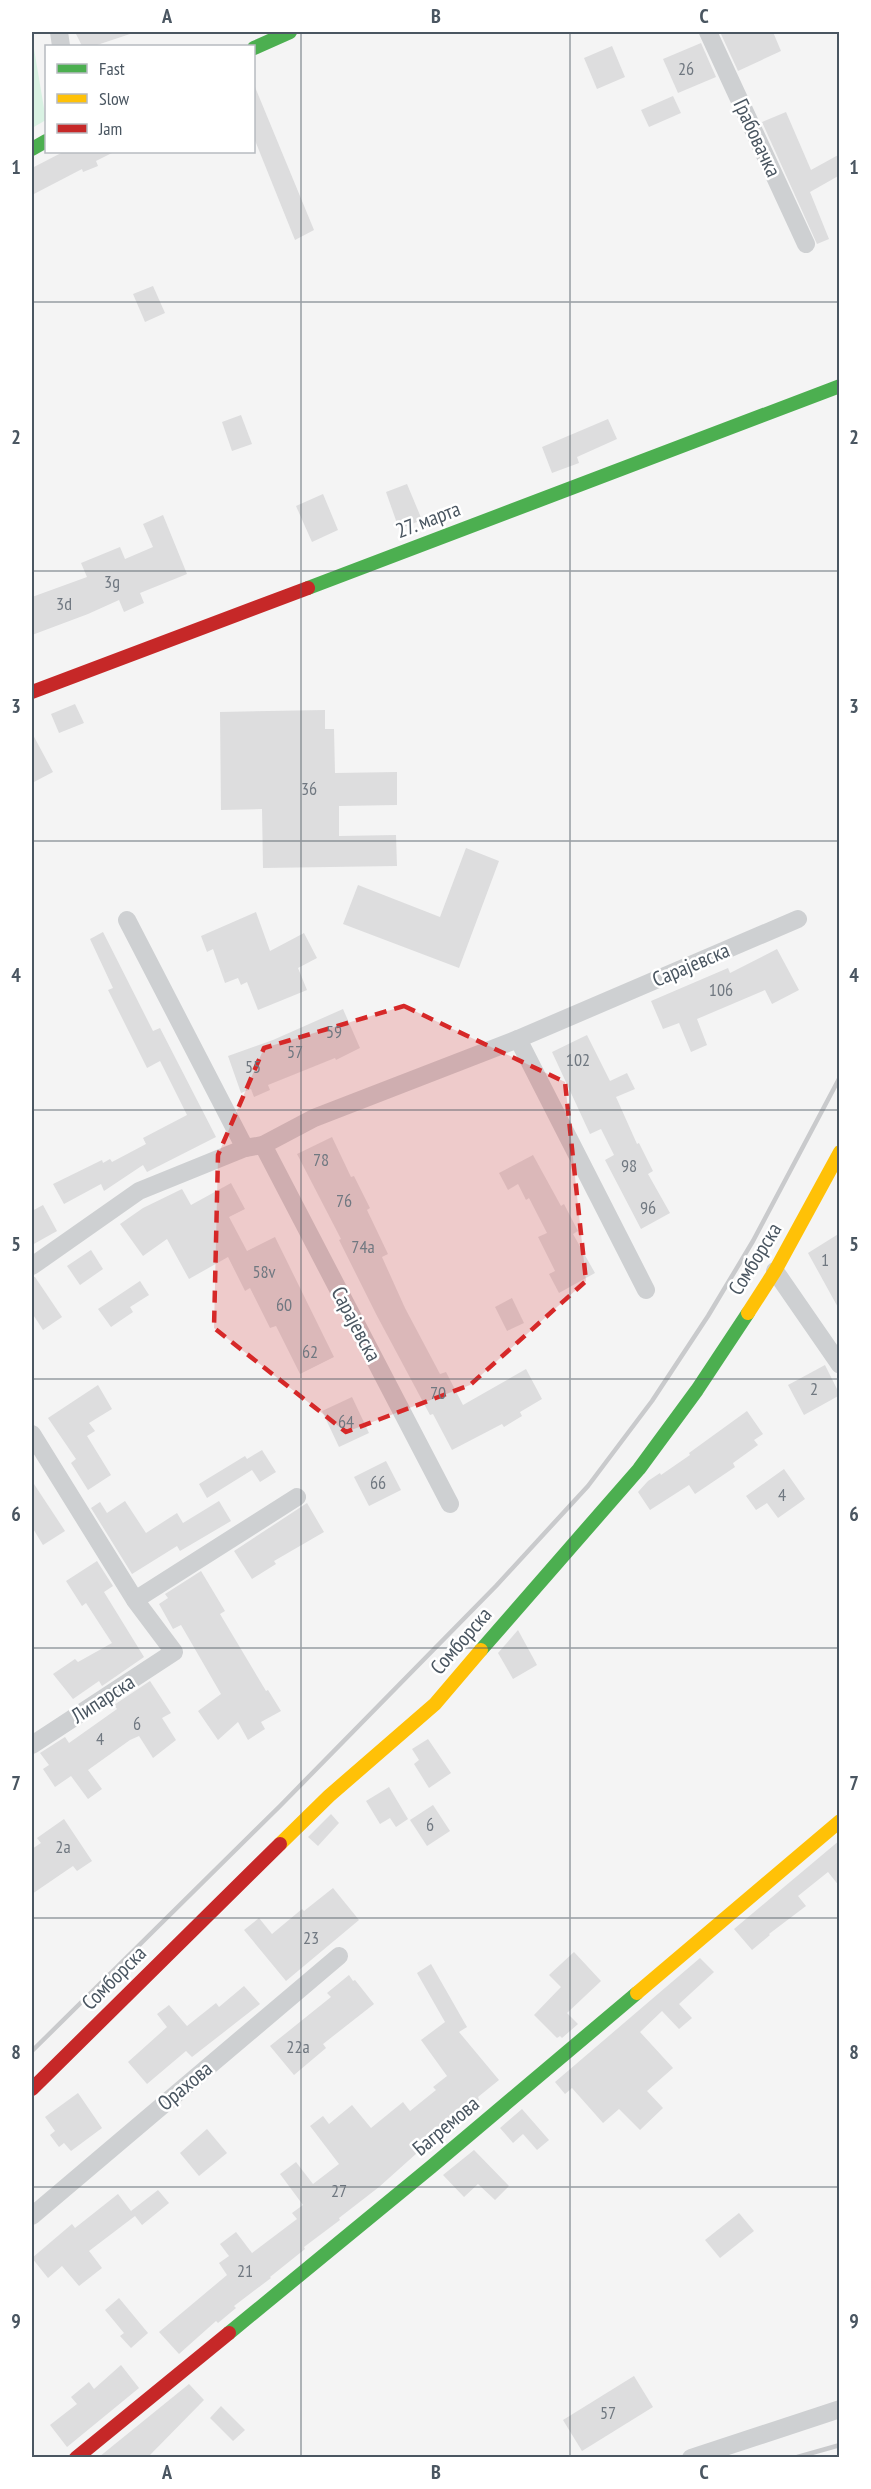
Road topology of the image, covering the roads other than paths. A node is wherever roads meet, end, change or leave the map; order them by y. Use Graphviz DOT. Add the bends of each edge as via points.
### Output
graph roads {
  1 [pos="290,32"];
  2 [pos="708,32"];
  3 [pos="255,48"];
  4 [pos="806,244"];
  5 [pos="840,386"];
  6 [pos="32,692"];
  7 [pos="798,919"];
  8 [pos="127,920"];
  9 [pos="518,1040"];
  10 [pos="263,1145"];
  11 [pos="244,1148"];
  12 [pos="840,1152"];
  13 [pos="32,1266"];
  14 [pos="775,1271"];
  15 [pos="646,1290"];
  16 [pos="840,1365"];
  17 [pos="32,1434"];
  18 [pos="297,1497"];
  19 [pos="450,1504"];
  20 [pos="135,1600"];
  21 [pos="32,1745"];
  22 [pos="840,1821"];
  23 [pos="339,1956"];
  24 [pos="32,2089"];
  25 [pos="32,2216"];
  26 [pos="840,2409"];
  27 [pos="76,2457"];
  28 [pos="691,2457"];
  1 -- 3 [label="street"];
  2 -- 4 [label="street, Грабовачка"];
  5 -- 6 [label="street, 27. марта"];
  7 -- 9 [label="street, Сарајевска"];
  8 -- 11 [label="street"];
  9 -- 10 [label="street, Сарајевска" via="314,1118"];
  9 -- 15 [label="street"];
  10 -- 11 [label="street, Сарајевска"];
  10 -- 19 [label="street, Сарајевска"];
  11 -- 13 [label="street, Сарајевска" via="139,1191"];
  12 -- 14 [label="street, Сомборска"];
  14 -- 16 [label="street"];
  14 -- 24 [label="street, Сомборска" via="697,1390 639,1469 435,1704 329,1796"];
  17 -- 20 [label="street"];
  18 -- 20 [label="street"];
  20 -- 21 [label="street, Липарска" via="174,1652"];
  22 -- 27 [label="street, Багремова" via="422,2174"];
  23 -- 25 [label="street, Орахова"];
  26 -- 28 [label="street"];
}
